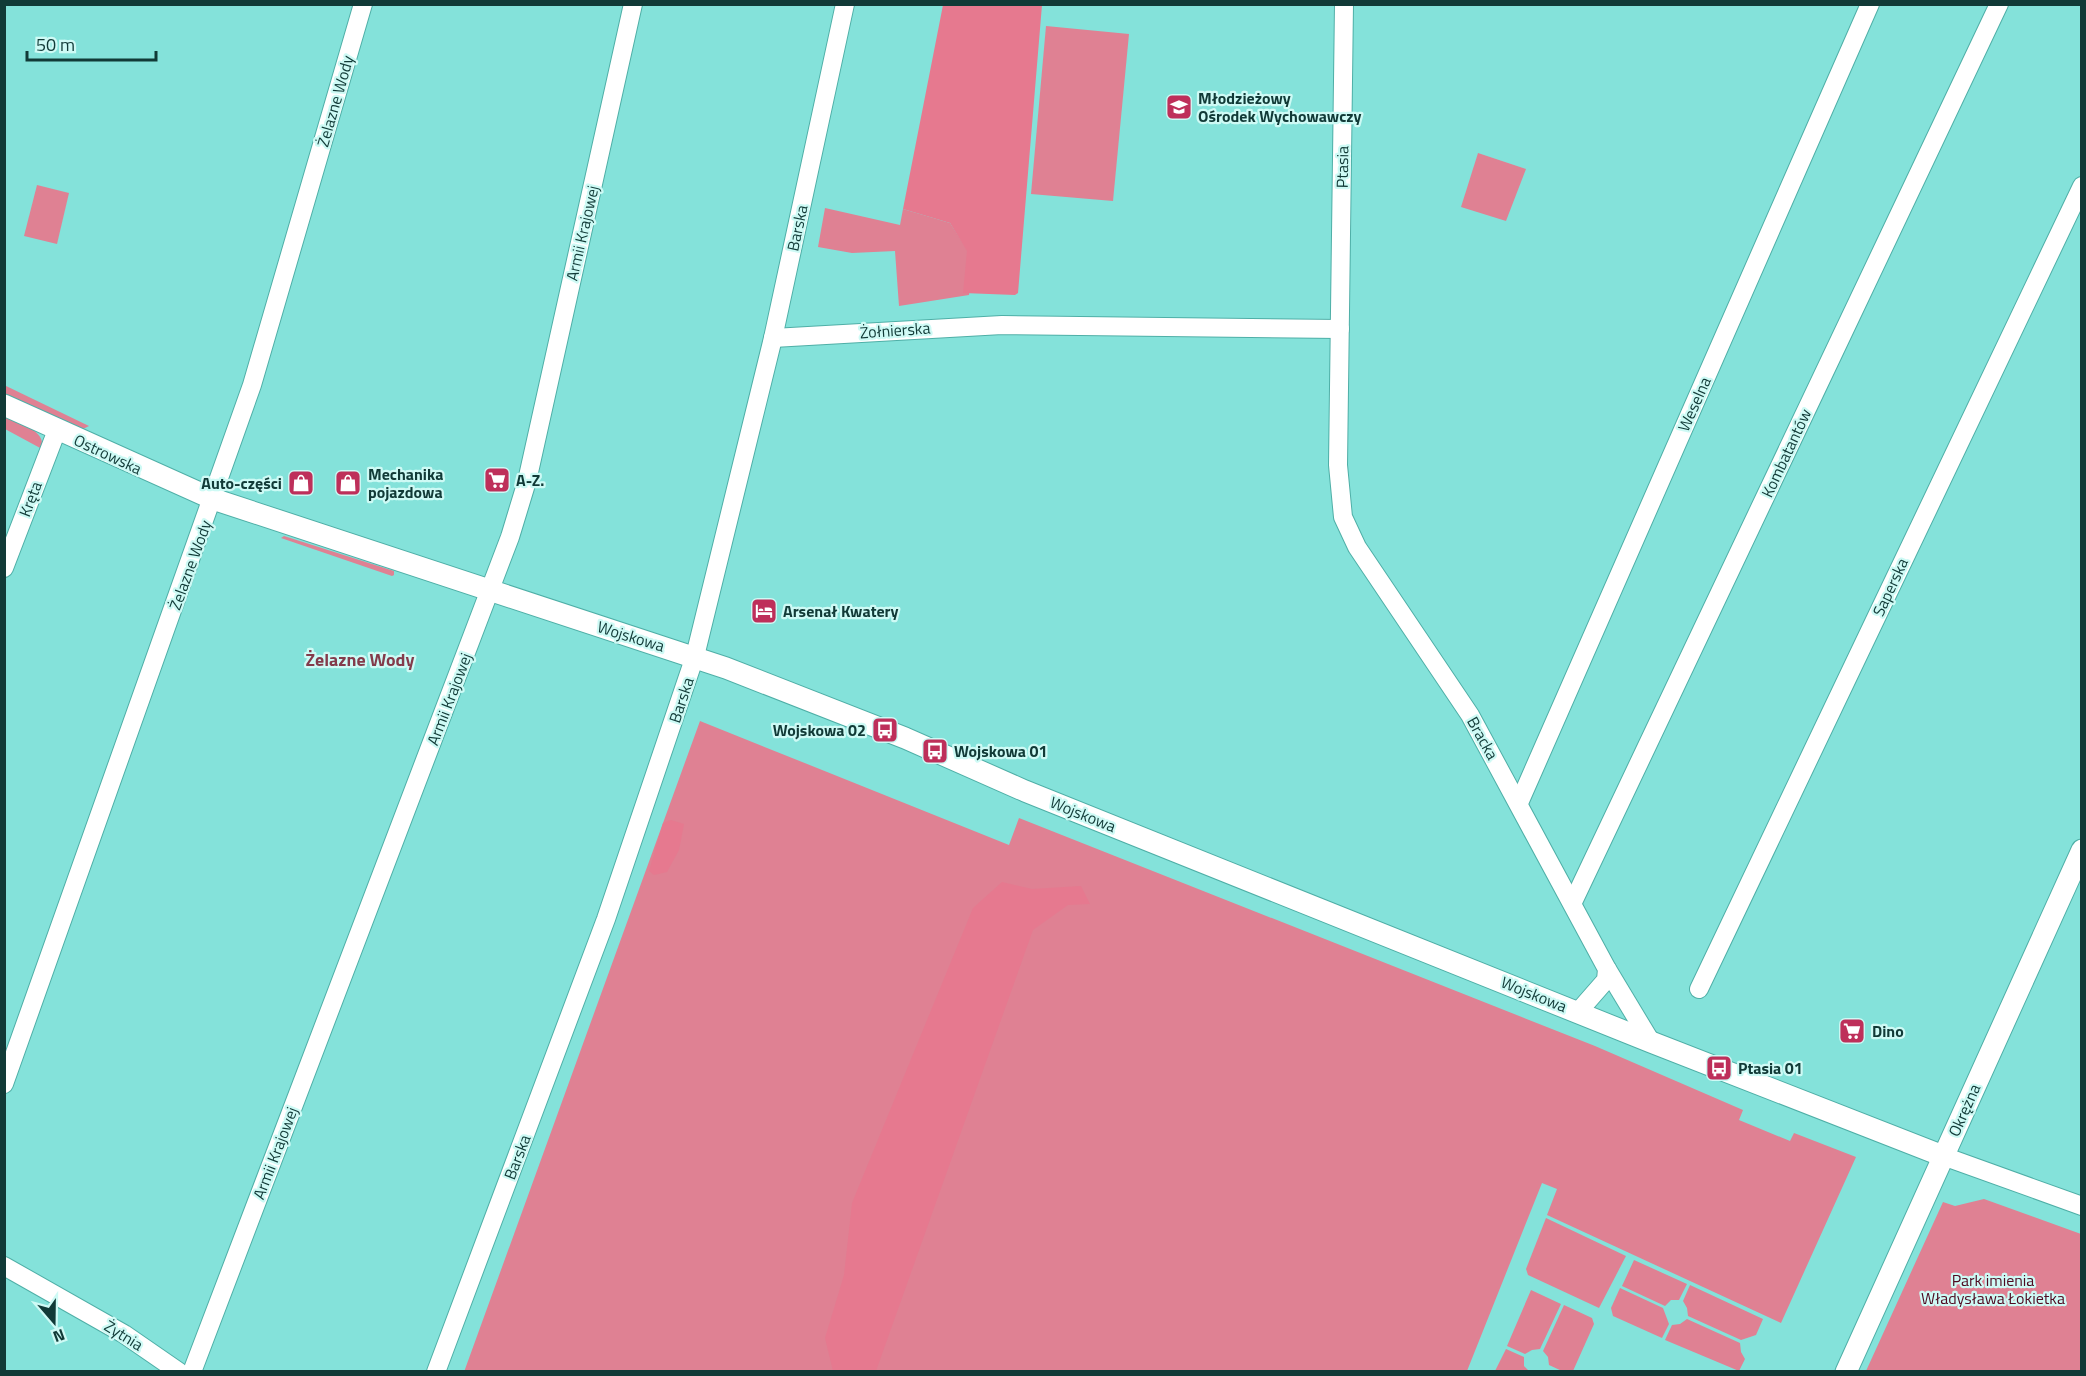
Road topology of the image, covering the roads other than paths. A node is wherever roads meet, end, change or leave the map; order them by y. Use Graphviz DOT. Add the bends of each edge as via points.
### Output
graph roads {
  1 [pos="363,4"];
  2 [pos="633,4"];
  3 [pos="844,4"];
  4 [pos="1344,4"];
  5 [pos="1870,4"];
  6 [pos="1999,4"];
  7 [pos="2082,186"];
  8 [pos="1340,329"];
  9 [pos="773,338"];
  10 [pos="4,405"];
  11 [pos="57,430"];
  12 [pos="213,499"];
  13 [pos="1343,517"];
  14 [pos="4,568"];
  15 [pos="489,592"];
  16 [pos="695,656"];
  17 [pos="1519,803"];
  18 [pos="2082,850"];
  19 [pos="1573,902"];
  20 [pos="1607,969"];
  21 [pos="1699,989"];
  22 [pos="1578,1012"];
  23 [pos="1651,1042"];
  24 [pos="4,1084"];
  25 [pos="1943,1156"];
  26 [pos="2082,1206"];
  27 [pos="4,1266"];
  28 [pos="179,1371"];
  29 [pos="192,1371"];
  30 [pos="436,1371"];
  31 [pos="1846,1371"];
  1 -- 12 [label="street, Żelazne Wody" via="252,385"];
  2 -- 15 [label="street, Armii Krajowej" via="527,481"];
  3 -- 9 [label="street, Barska"];
  4 -- 8 [label="street, Ptasia"];
  5 -- 17 [label="street, Weselna"];
  6 -- 19 [label="street, Kombatantów"];
  7 -- 21 [label="street, Saperska"];
  8 -- 9 [label="street, Żołnierska" via="1017,325"];
  8 -- 13 [label="street, Ptasia" via="1339,477"];
  9 -- 16 [label="street, Barska"];
  10 -- 11 [label="street, Ostrowska"];
  11 -- 12 [label="street, Ostrowska"];
  11 -- 14 [label="street, Kręta"];
  12 -- 15 [label="street, Wojskowa"];
  12 -- 24 [label="street, Żelazne Wody"];
  13 -- 17 [label="street, Bracka" via="1357,547 1470,715"];
  15 -- 16 [label="street, Wojskowa"];
  15 -- 29 [label="street, Armii Krajowej"];
  16 -- 22 [label="street, Wojskowa"];
  16 -- 30 [label="street, Barska" via="606,919"];
  17 -- 19 [label="street, Bracka"];
  18 -- 25 [label="street, Okrężna"];
  19 -- 20 [label="street, Bracka"];
  20 -- 22 [label="street" via="1606,980"];
  20 -- 23 [label="street, Bracka"];
  22 -- 23 [label="street, Wojskowa"];
  23 -- 25 [label="street, Wojskowa"];
  25 -- 26 [label="street"];
  25 -- 31 [label="street, Okrężna"];
  27 -- 28 [label="street, Żytnia" via="124,1334"];
}
